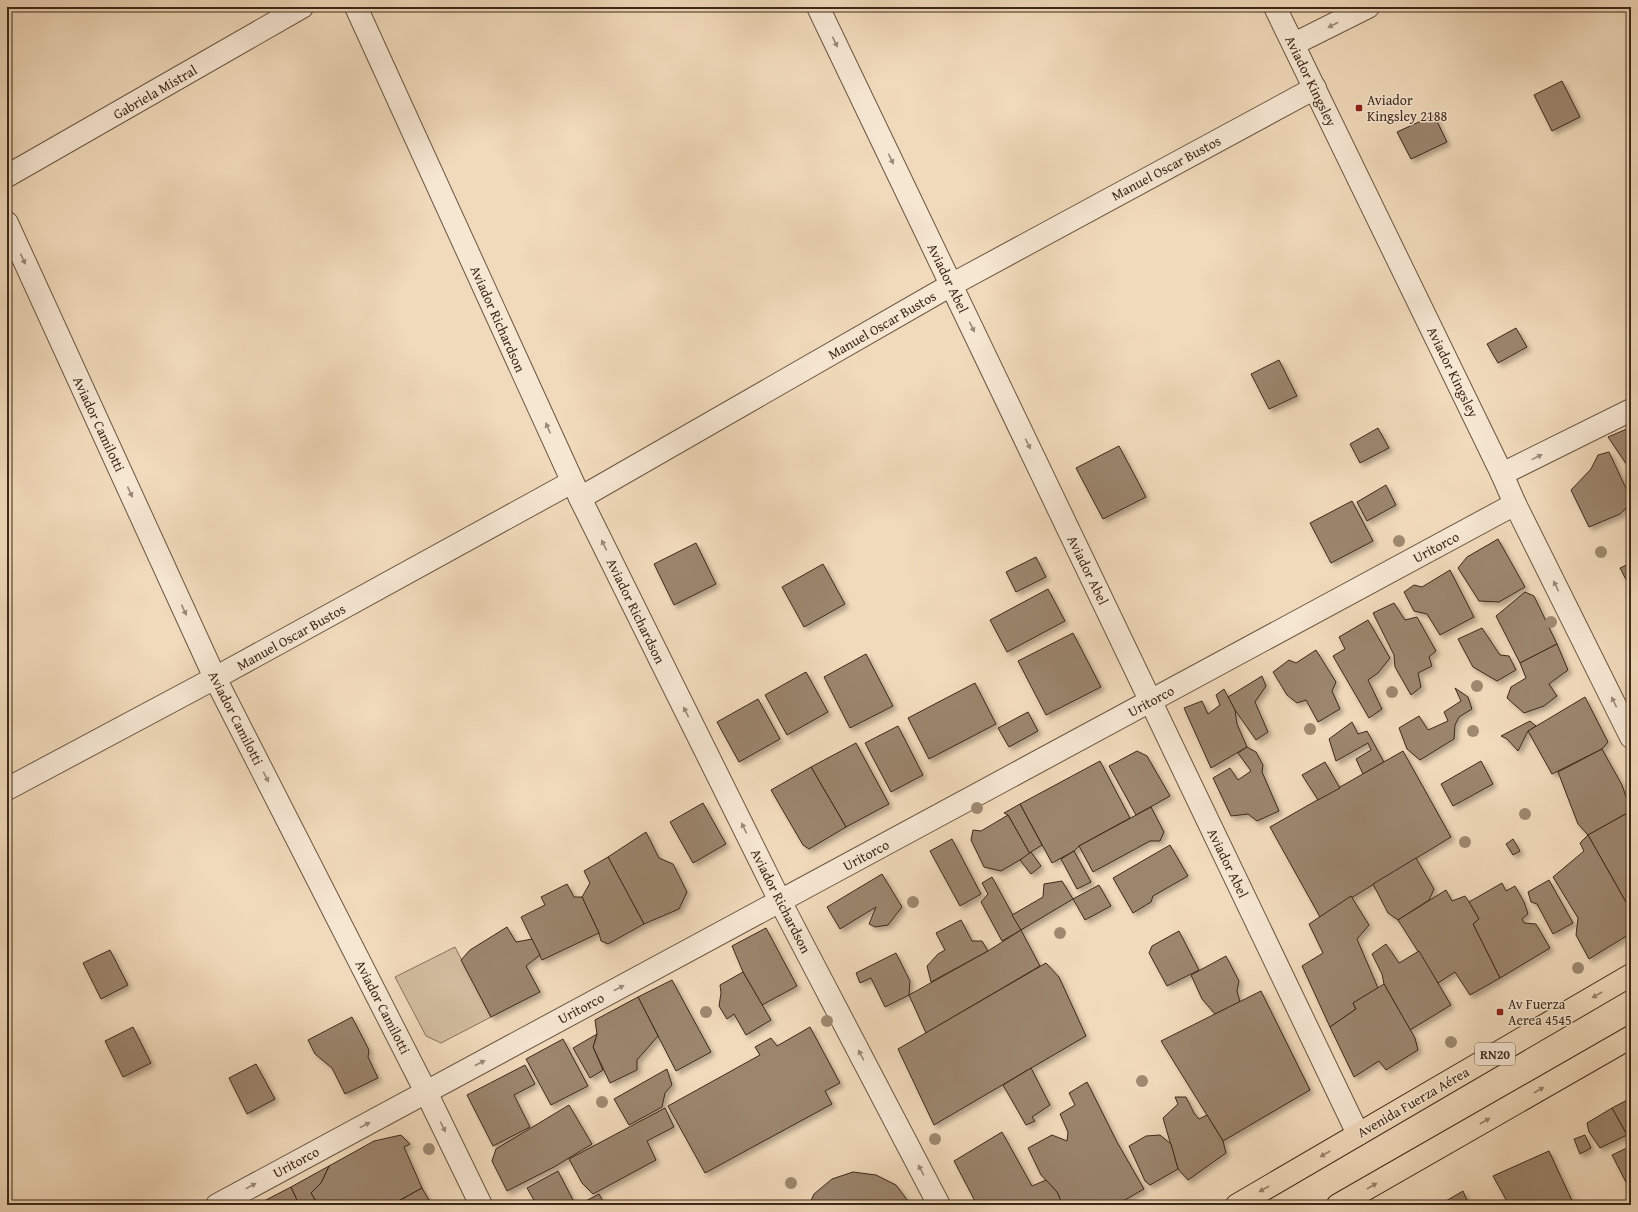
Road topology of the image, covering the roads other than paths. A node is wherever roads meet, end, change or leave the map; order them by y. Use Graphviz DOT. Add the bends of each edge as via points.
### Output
graph roads {
  1 [pos="302,7"];
  2 [pos="356,7"];
  3 [pos="818,7"];
  4 [pos="1276,7"];
  5 [pos="1368,7"];
  6 [pos="1294,44"];
  7 [pos="1315,88"];
  8 [pos="7,176"];
  9 [pos="7,224"];
  10 [pos="951,285"];
  11 [pos="1631,410"];
  12 [pos="1502,474"];
  13 [pos="576,490"];
  14 [pos="1515,504"];
  15 [pos="215,678"];
  16 [pos="1151,701"];
  17 [pos="1631,737"];
  18 [pos="7,789"];
  19 [pos="780,901"];
  20 [pos="1631,975"];
  21 [pos="1631,1037"];
  22 [pos="426,1092"];
  23 [pos="1358,1134"];
  24 [pos="217,1205"];
  25 [pos="480,1205"];
  26 [pos="939,1205"];
  27 [pos="1237,1205"];
  28 [pos="1338,1205"];
  1 -- 8 [label="street, Gabriela Mistral"];
  13 -- 2 [label="street, Aviador Richardson, one-way"];
  3 -- 10 [label="street, Aviador Abel, one-way"];
  4 -- 6 [label="street, Aviador Kingsley"];
  5 -- 6 [label="street, one-way"];
  6 -- 7 [label="street, Aviador Kingsley"];
  7 -- 10 [label="street, Manuel Oscar Bustos"];
  7 -- 12 [label="street, Aviador Kingsley"];
  9 -- 15 [label="street, Aviador Camilotti, one-way"];
  10 -- 13 [label="street, Manuel Oscar Bustos"];
  10 -- 16 [label="street, Aviador Abel, one-way"];
  12 -- 11 [label="street, one-way"];
  12 -- 14 [label="street, Aviador Kingsley"];
  13 -- 15 [label="street, Manuel Oscar Bustos"];
  19 -- 13 [label="street, Aviador Richardson, one-way"];
  14 -- 16 [label="street, Uritorco"];
  17 -- 14 [label="street, Aviador Kingsley, one-way"];
  15 -- 18 [label="street, Manuel Oscar Bustos"];
  15 -- 22 [label="street, Aviador Camilotti, one-way"];
  16 -- 19 [label="street, Uritorco"];
  16 -- 23 [label="street, Aviador Abel"];
  22 -- 19 [label="street, Uritorco, one-way"];
  26 -- 19 [label="street, Aviador Richardson, one-way"];
  20 -- 23 [label="main road, Avenida Fuerza Aérea / RN20, one-way"];
  28 -- 21 [label="main road, one-way"];
  24 -- 22 [label="street, Uritorco, one-way"];
  22 -- 25 [label="street, Aviador Camilotti, one-way"];
  23 -- 27 [label="main road, Avenida Fuerza Aérea / RN20, one-way"];
}
